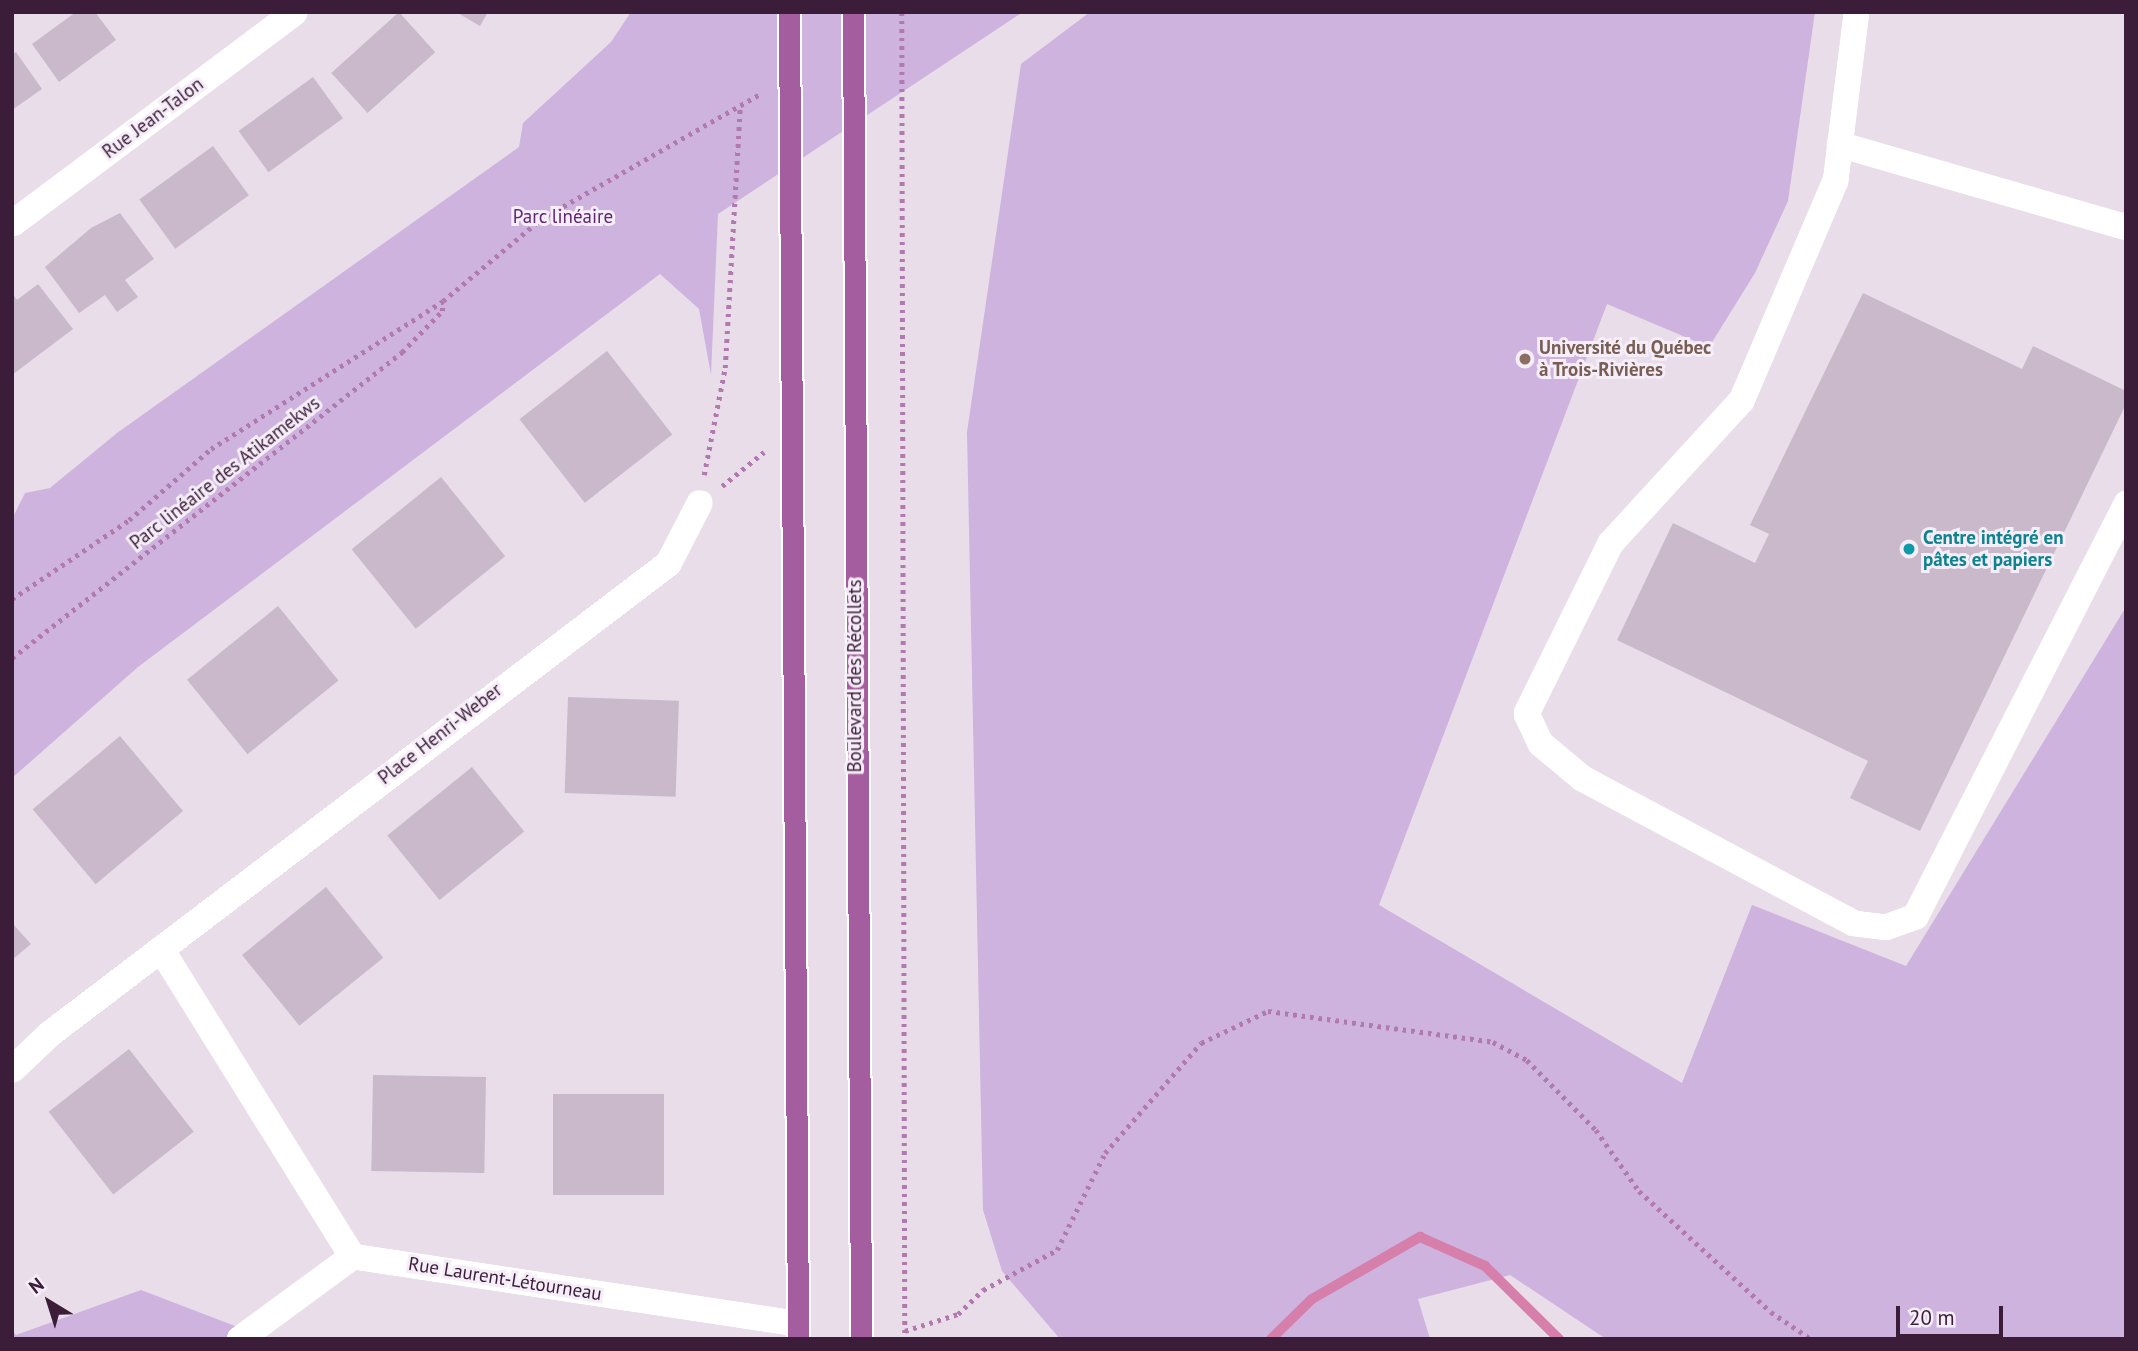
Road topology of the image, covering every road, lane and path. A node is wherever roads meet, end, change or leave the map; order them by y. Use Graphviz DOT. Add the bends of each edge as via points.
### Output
graph roads {
  1 [pos="295,12"];
  2 [pos="789,12"];
  3 [pos="853,12"];
  4 [pos="902,12"];
  5 [pos="1856,12"];
  6 [pos="763,93"];
  7 [pos="740,107"];
  8 [pos="1839,144"];
  9 [pos="12,223"];
  10 [pos="2126,227"];
  11 [pos="443,301"];
  12 [pos="791,432"];
  13 [pos="699,503"];
  14 [pos="2126,503"];
  15 [pos="12,599"];
  16 [pos="12,658"];
  17 [pos="162,951"];
  18 [pos="12,1069"];
  19 [pos="352,1256"];
  20 [pos="797,1331"];
  21 [pos="905,1331"];
  22 [pos="239,1339"];
  23 [pos="862,1339"];
  24 [pos="905,1339"];
  25 [pos="1811,1339"];
  1 -- 9 [label="street, Rue Jean-Talon"];
  2 -- 12 [label="main road"];
  3 -- 23 [label="main road, Boulevard des Récollets"];
  4 -- 21 [label="path"];
  5 -- 8 [label="street"];
  6 -- 7 [label="path, Parc linéaire des Atikamekws"];
  7 -- 11 [label="path, Parc linéaire des Atikamekws" via="541,219"];
  7 -- 13 [label="path" via="724,368"];
  8 -- 10 [label="street"];
  8 -- 14 [label="street" via="1835,180 1741,400 1610,543 1544,672 1526,713 1540,743 1582,778 1854,923 1885,927 1915,916"];
  11 -- 15 [label="path, Parc linéaire des Atikamekws" via="211,449 129,520"];
  11 -- 16 [label="path, Parc linéaire des Atikamekws" via="442,311 402,352"];
  12 -- 13 [label="path"];
  12 -- 20 [label="main road"];
  13 -- 17 [label="street, Place Henri-Weber" via="668,563"];
  17 -- 18 [label="street, Place Henri-Weber" via="50,1033"];
  17 -- 19 [label="street"];
  19 -- 20 [label="street, Rue Laurent-Létourneau"];
  19 -- 22 [label="street"];
  21 -- 24 [label="path"];
  21 -- 25 [label="path" via="958,1314 983,1290 1057,1250 1105,1153 1201,1043 1268,1012 1493,1042 1527,1060 1596,1130 1639,1191 1771,1312"];
}
